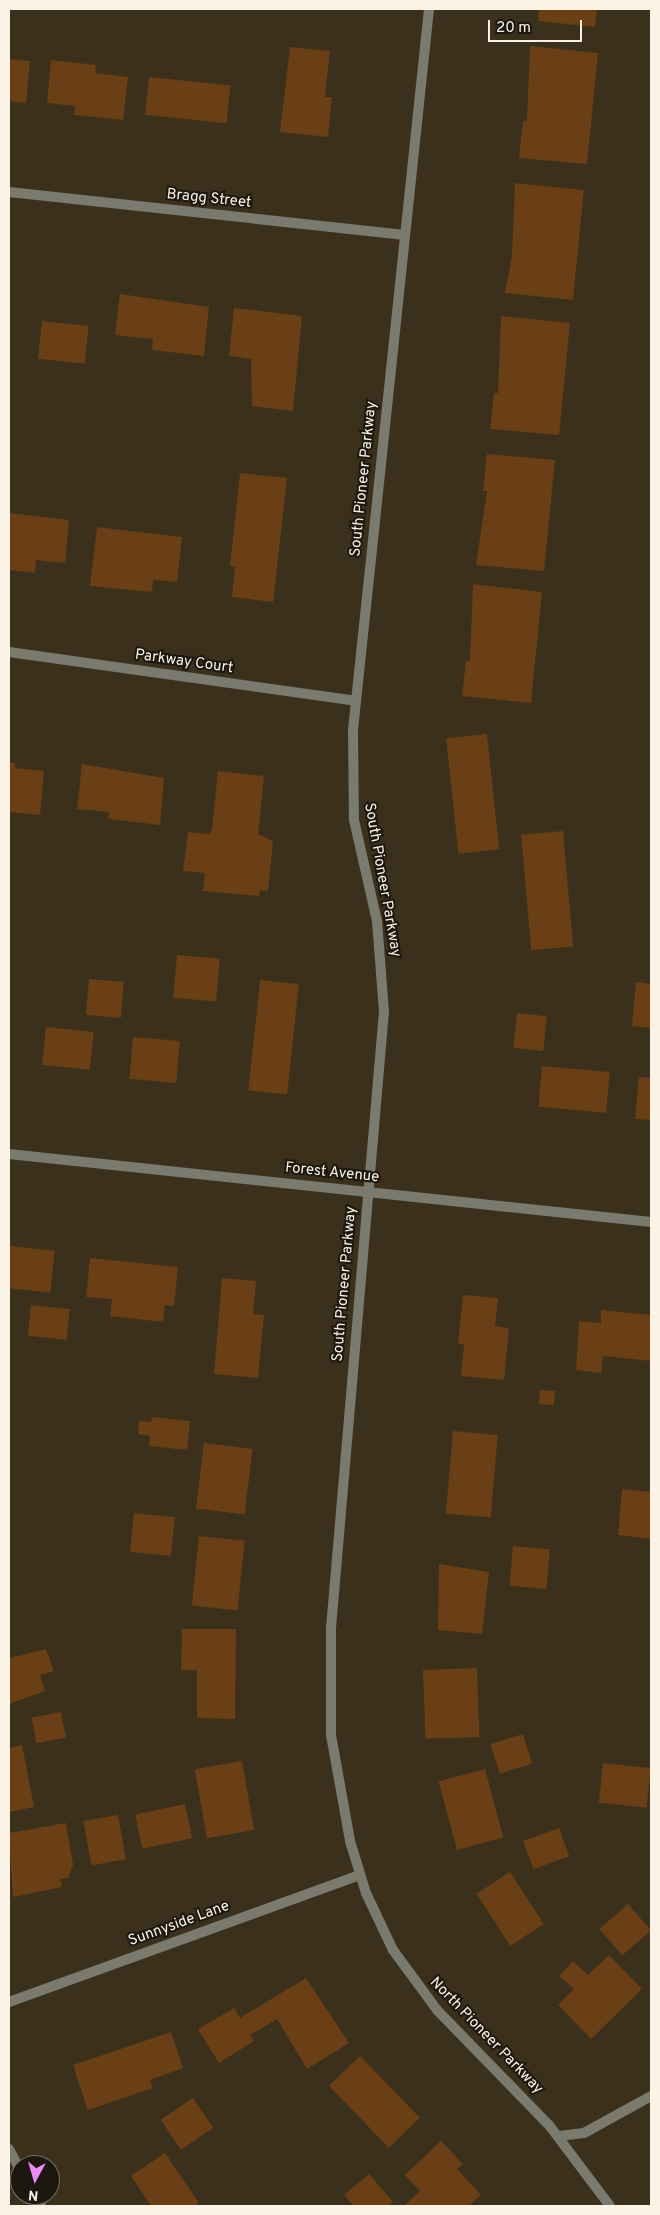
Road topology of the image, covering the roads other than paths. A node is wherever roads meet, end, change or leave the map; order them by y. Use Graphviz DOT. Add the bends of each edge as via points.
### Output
graph roads {
  1 [pos="429,9"];
  2 [pos="9,192"];
  3 [pos="405,235"];
  4 [pos="9,652"];
  5 [pos="356,701"];
  6 [pos="9,1154"];
  7 [pos="368,1192"];
  8 [pos="651,1222"];
  9 [pos="360,1875"];
  10 [pos="9,2002"];
  11 [pos="651,2096"];
  12 [pos="559,2136"];
  13 [pos="610,2206"];
  1 -- 3 [label="street, South Pioneer Parkway"];
  2 -- 3 [label="street, Bragg Street"];
  3 -- 5 [label="street, South Pioneer Parkway"];
  4 -- 5 [label="street, Parkway Court"];
  5 -- 7 [label="street, South Pioneer Parkway" via="352,798 377,922 384,997"];
  6 -- 7 [label="street, Forest Avenue"];
  7 -- 8 [label="street, Forest Avenue"];
  7 -- 9 [label="street, South Pioneer Parkway" via="328,1670 336,1778"];
  9 -- 10 [label="street, Sunnyside Lane"];
  9 -- 12 [label="street, North Pioneer Parkway" via="385,1935 421,1991"];
  11 -- 12 [label="street" via="584,2133"];
  12 -- 13 [label="street, North Pioneer Parkway"];
}
